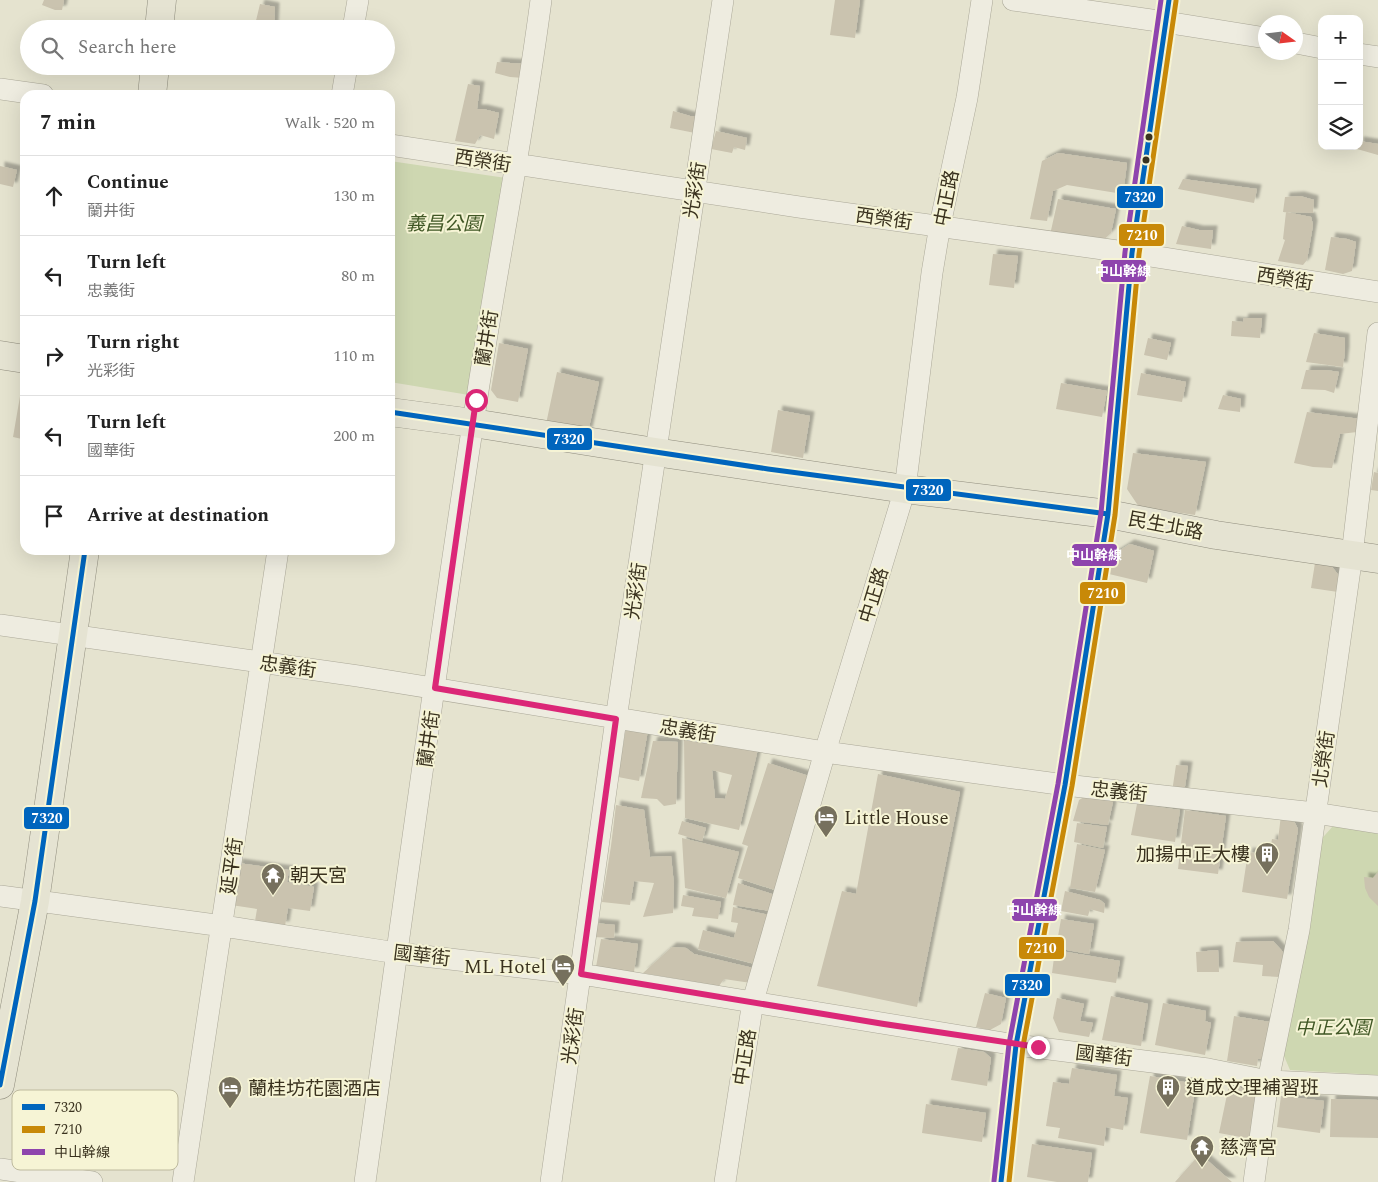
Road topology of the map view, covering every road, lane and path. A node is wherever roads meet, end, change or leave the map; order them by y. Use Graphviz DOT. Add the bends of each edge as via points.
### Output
graph roads {
  1 [pos="162,0"];
  2 [pos="358,0"];
  3 [pos="541,0"];
  4 [pos="723,0"];
  5 [pos="982,0"];
  6 [pos="1013,0"];
  7 [pos="1169,0"];
  8 [pos="160,20"];
  9 [pos="355,20"];
  10 [pos="1165,22"];
  11 [pos="1258,37"];
  12 [pos="1303,44"];
  13 [pos="1318,47"];
  14 [pos="1363,55"];
  15 [pos="1378,57"];
  16 [pos="154,75"];
  17 [pos="345,75"];
  18 [pos="0,88"];
  19 [pos="153,90"];
  20 [pos="343,90"];
  21 [pos="20,91"];
  22 [pos="395,146"];
  23 [pos="515,165"];
  24 [pos="694,191"];
  25 [pos="940,225"];
  26 [pos="1132,253"];
  27 [pos="1378,292"];
  28 [pos="1378,333"];
  29 [pos="0,356"];
  30 [pos="20,358"];
  31 [pos="395,413"];
  32 [pos="473,423"];
  33 [pos="655,452"];
  34 [pos="904,489"];
  35 [pos="1108,514"];
  36 [pos="84,555"];
  37 [pos="277,555"];
  38 [pos="1365,557"];
  39 [pos="0,624"];
  40 [pos="73,635"];
  41 [pos="260,663"];
  42 [pos="435,688"];
  43 [pos="616,719"];
  44 [pos="825,752"];
  45 [pos="1065,785"];
  46 [pos="1315,813"];
  47 [pos="1378,823"];
  48 [pos="0,896"];
  49 [pos="35,901"];
  50 [pos="222,926"];
  51 [pos="397,953"];
  52 [pos="581,974"];
  53 [pos="753,1001"];
  54 [pos="1016,1045"];
  55 [pos="1268,1081"];
  56 [pos="0,1085"];
  57 [pos="1378,1086"];
  58 [pos="0,1169"];
  59 [pos="92,1182"];
  60 [pos="183,1182"];
  61 [pos="365,1182"];
  62 [pos="551,1182"];
  63 [pos="724,1182"];
  64 [pos="1001,1182"];
  65 [pos="1254,1182"];
  1 -- 8 [label="main road"];
  2 -- 9 [label="street"];
  3 -- 23 [label="street, 蘭井街"];
  4 -- 24 [label="street, 光彩街"];
  5 -- 25 [label="street, 中正路"];
  6 -- 10 [label="street"];
  7 -- 10 [label="street"];
  10 -- 11 [label="street"];
  10 -- 26 [label="street"];
  12 -- 13 [label="street"];
  14 -- 15 [label="street"];
  16 -- 19 [label="main road"];
  17 -- 20 [label="street"];
  18 -- 21 [label="street"];
  22 -- 23 [label="street, 西榮街"];
  23 -- 24 [label="street, 西榮街"];
  23 -- 32 [label="street, 蘭井街"];
  24 -- 25 [label="street, 西榮街"];
  24 -- 33 [label="street, 光彩街"];
  25 -- 26 [label="street, 西榮街"];
  25 -- 34 [label="street, 中正路"];
  26 -- 27 [label="street, 西榮街"];
  26 -- 35 [label="street"];
  28 -- 38 [label="street, 北榮街"];
  29 -- 30 [label="main road"];
  31 -- 32 [label="main road, 民生北路"];
  32 -- 33 [label="main road, 民生北路"];
  32 -- 42 [label="street, 蘭井街"];
  33 -- 34 [label="main road, 民生北路"];
  33 -- 43 [label="street, 光彩街"];
  34 -- 35 [label="main road, 民生北路"];
  34 -- 44 [label="street, 中正路"];
  35 -- 38 [label="main road, 民生北路" via="1216,535"];
  35 -- 45 [label="street"];
  36 -- 40 [label="main road"];
  37 -- 41 [label="street, 延平街"];
  38 -- 46 [label="street, 北榮街"];
  39 -- 40 [label="street, 忠義街"];
  40 -- 41 [label="street, 忠義街"];
  40 -- 49 [label="main road"];
  41 -- 42 [label="street, 忠義街"];
  41 -- 50 [label="street, 延平街"];
  42 -- 43 [label="street, 忠義街"];
  42 -- 51 [label="street, 蘭井街"];
  43 -- 44 [label="street, 忠義街"];
  43 -- 52 [label="street, 光彩街"];
  44 -- 45 [label="street, 忠義街"];
  44 -- 53 [label="street, 中正路"];
  45 -- 46 [label="street, 忠義街"];
  45 -- 54 [label="street"];
  46 -- 47 [label="street, 忠義街"];
  46 -- 55 [label="street, 北榮街" via="1299,930"];
  48 -- 49 [label="street, 國華街"];
  49 -- 50 [label="street, 國華街"];
  49 -- 56 [label="main road"];
  50 -- 51 [label="street, 國華街"];
  50 -- 60 [label="street, 延平街"];
  51 -- 52 [label="street, 國華街"];
  51 -- 61 [label="street, 蘭井街"];
  52 -- 53 [label="street, 國華街"];
  52 -- 62 [label="street, 光彩街"];
  53 -- 54 [label="street, 國華街"];
  53 -- 63 [label="street, 中正路"];
  54 -- 55 [label="street, 國華街" via="1208,1069"];
  54 -- 64 [label="street"];
  55 -- 57 [label="street, 國華街"];
  55 -- 65 [label="street, 北榮街"];
  58 -- 59 [label="street"];
}
